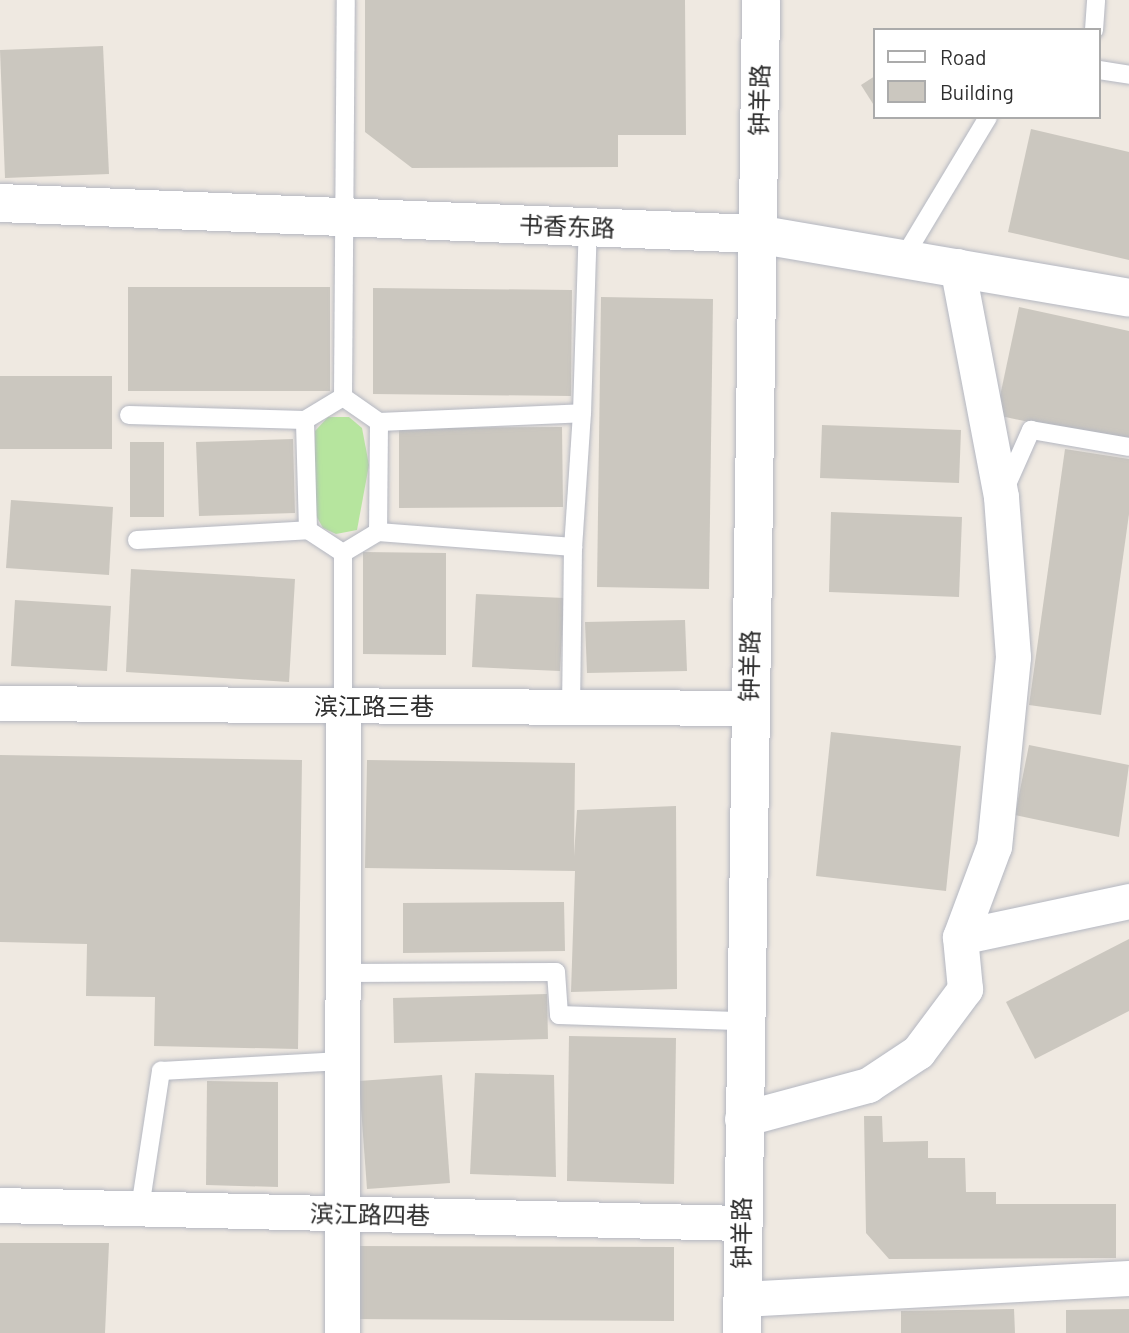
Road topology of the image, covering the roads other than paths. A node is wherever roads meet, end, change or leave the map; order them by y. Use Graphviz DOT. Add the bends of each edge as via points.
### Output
graph roads {
  1 [pos="346,0"];
  2 [pos="761,0"];
  3 [pos="1096,0"];
  4 [pos="1094,28"];
  5 [pos="1101,71"];
  6 [pos="1129,75"];
  7 [pos="987,119"];
  8 [pos="0,203"];
  9 [pos="344,216"];
  10 [pos="588,227"];
  11 [pos="756,233"];
  12 [pos="904,257"];
  13 [pos="957,266"];
  14 [pos="1129,298"];
  15 [pos="343,397"];
  16 [pos="582,413"];
  17 [pos="130,415"];
  18 [pos="304,420"];
  19 [pos="379,422"];
  20 [pos="1129,447"];
  21 [pos="1001,497"];
  22 [pos="307,530"];
  23 [pos="378,532"];
  24 [pos="137,540"];
  25 [pos="573,547"];
  26 [pos="343,553"];
  27 [pos="0,704"];
  28 [pos="343,706"];
  29 [pos="571,707"];
  30 [pos="749,708"];
  31 [pos="1129,901"];
  32 [pos="960,937"];
  33 [pos="343,973"];
  34 [pos="744,1021"];
  35 [pos="342,1061"];
  36 [pos="741,1119"];
  37 [pos="0,1205"];
  38 [pos="140,1208"];
  39 [pos="342,1213"];
  40 [pos="740,1223"];
  41 [pos="1129,1278"];
  42 [pos="741,1316"];
  43 [pos="342,1333"];
  1 -- 9 [label="lane"];
  2 -- 11 [label="street, 钟羊路"];
  3 -- 4 [label="lane"];
  5 -- 6 [label="lane"];
  7 -- 12 [label="lane"];
  8 -- 9 [label="street, 书香东路"];
  9 -- 10 [label="street, 书香东路"];
  9 -- 15 [label="lane"];
  10 -- 11 [label="street, 书香东路"];
  10 -- 16 [label="lane"];
  11 -- 12 [label="street, 书香东路"];
  11 -- 30 [label="street, 钟羊路"];
  12 -- 13 [label="street, 书香东路"];
  13 -- 14 [label="street, 书香东路"];
  13 -- 21 [label="street"];
  15 -- 18 [label="lane"];
  15 -- 19 [label="lane"];
  16 -- 19 [label="lane"];
  16 -- 25 [label="lane"];
  17 -- 18 [label="lane"];
  18 -- 22 [label="lane"];
  19 -- 23 [label="lane"];
  20 -- 21 [label="lane" via="1031,430"];
  21 -- 32 [label="street" via="1013,657 994,846"];
  22 -- 24 [label="lane"];
  22 -- 26 [label="lane"];
  23 -- 25 [label="lane"];
  23 -- 26 [label="lane"];
  25 -- 29 [label="lane"];
  26 -- 28 [label="lane"];
  27 -- 28 [label="street, 滨江路三巷"];
  28 -- 29 [label="street, 滨江路三巷"];
  28 -- 33 [label="street"];
  29 -- 30 [label="street, 滨江路三巷"];
  30 -- 34 [label="street, 钟羊路"];
  31 -- 32 [label="street"];
  32 -- 36 [label="street" via="965,989 918,1052 868,1085"];
  33 -- 34 [label="lane" via="556,972 559,1015"];
  33 -- 35 [label="street"];
  34 -- 36 [label="street, 钟羊路"];
  35 -- 38 [label="lane" via="161,1071"];
  35 -- 39 [label="street"];
  36 -- 40 [label="street, 钟羊路"];
  37 -- 38 [label="street, 滨江路四巷"];
  38 -- 39 [label="street, 滨江路四巷"];
  39 -- 40 [label="street, 滨江路四巷"];
  39 -- 43 [label="street"];
  40 -- 42 [label="street, 钟羊路"];
  41 -- 42 [label="street"];
}
